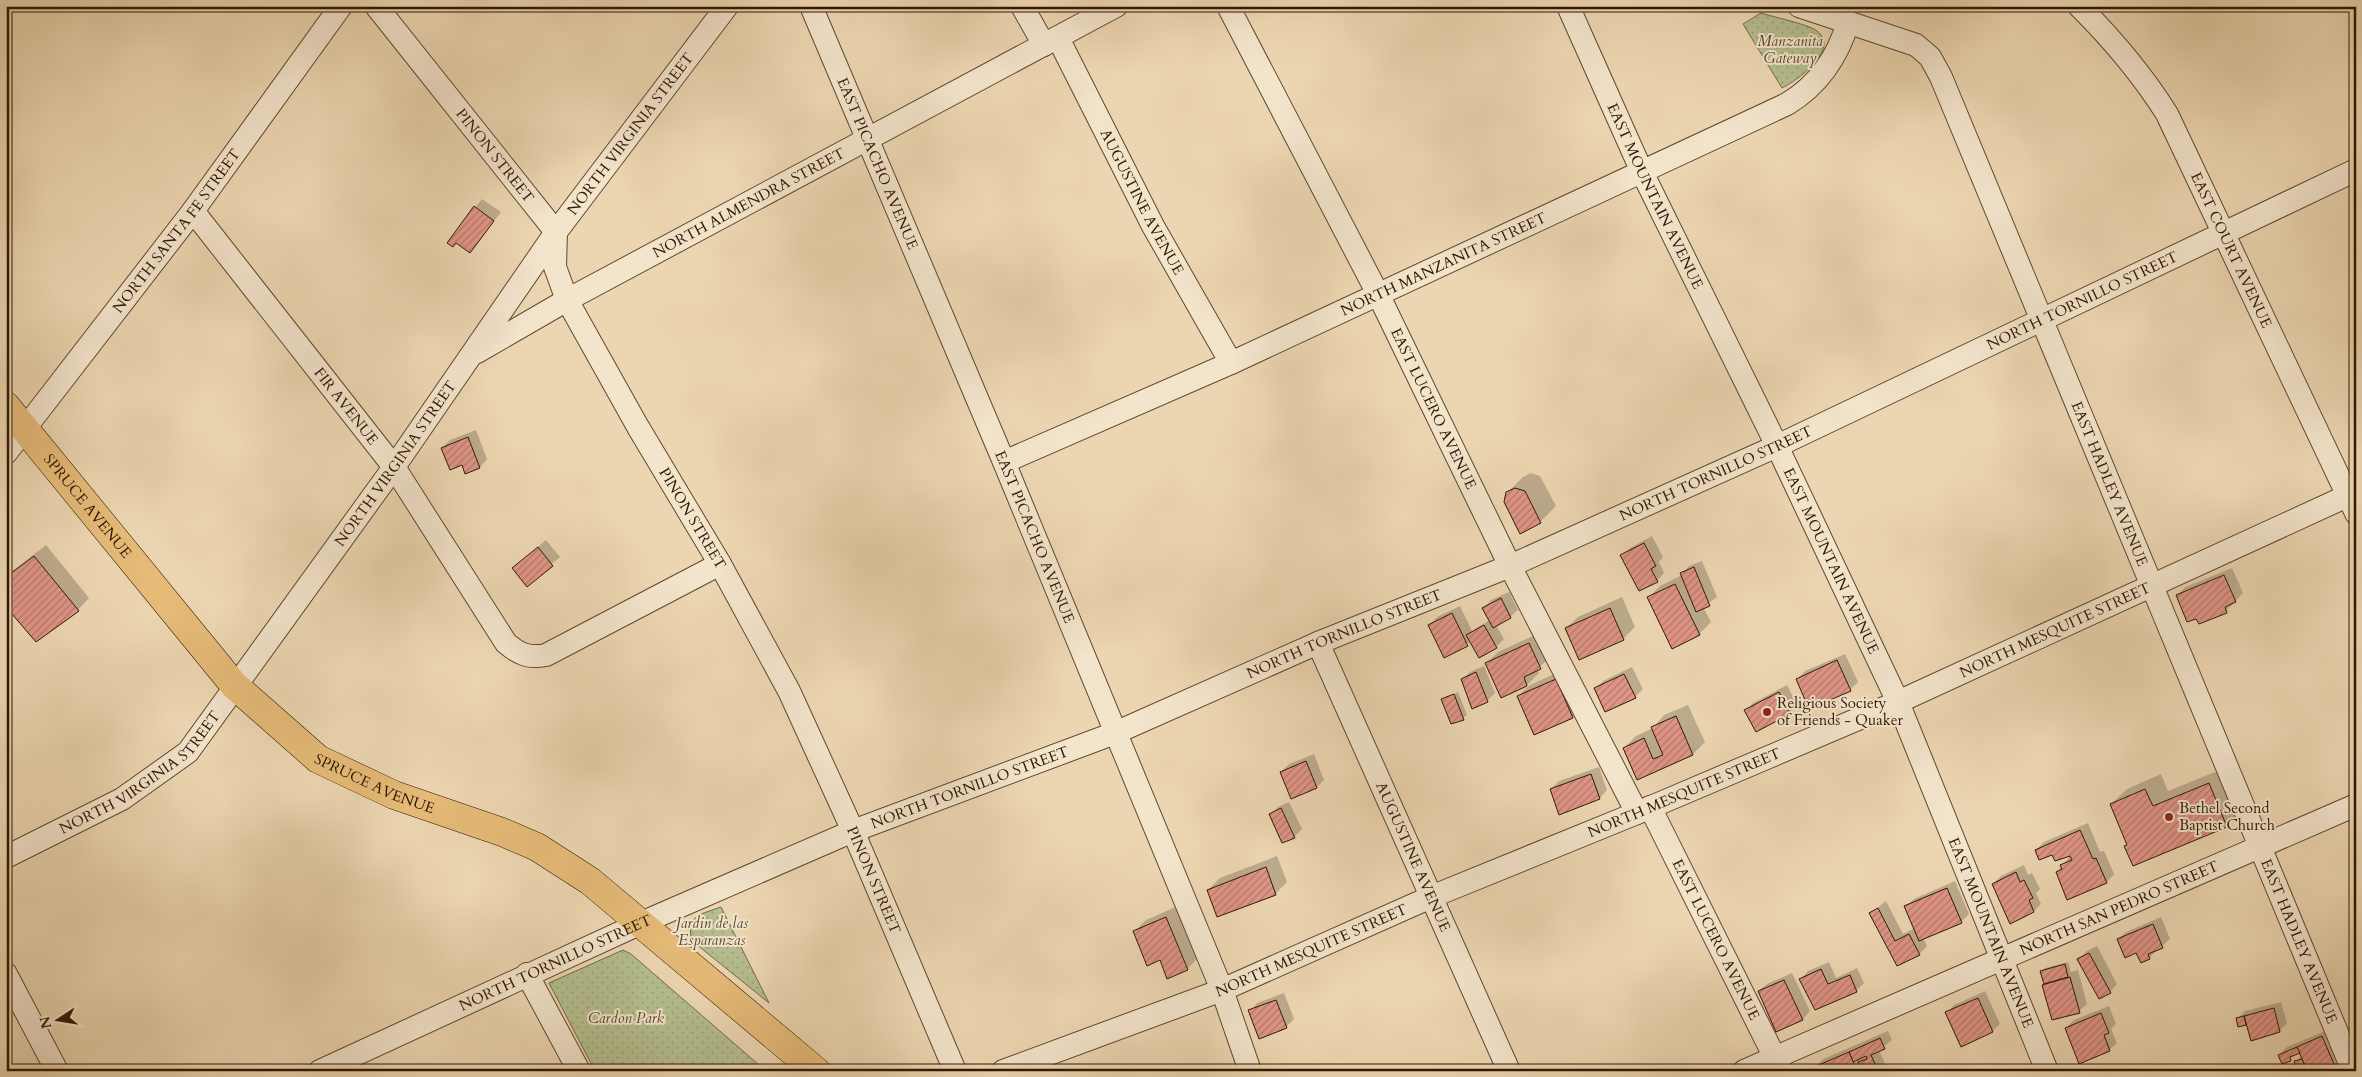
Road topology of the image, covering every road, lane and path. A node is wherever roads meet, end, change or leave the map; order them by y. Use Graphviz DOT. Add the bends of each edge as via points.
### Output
graph roads {
  1 [pos="341,6"];
  2 [pos="376,6"];
  3 [pos="727,6"];
  4 [pos="811,6"];
  5 [pos="1022,6"];
  6 [pos="1116,6"];
  7 [pos="1228,6"];
  8 [pos="1568,6"];
  9 [pos="1799,6"];
  10 [pos="2079,6"];
  11 [pos="1848,22"];
  12 [pos="1051,41"];
  13 [pos="867,139"];
  14 [pos="2356,170"];
  15 [pos="1642,172"];
  16 [pos="192,211"];
  17 [pos="556,232"];
  18 [pos="2222,233"];
  19 [pos="1379,296"];
  20 [pos="567,300"];
  21 [pos="2041,320"];
  22 [pos="471,356"];
  23 [pos="1231,363"];
  24 [pos="6,406"];
  25 [pos="25,428"];
  26 [pos="1777,446"];
  27 [pos="6,453"];
  28 [pos="1004,462"];
  29 [pos="394,467"];
  30 [pos="2353,500"];
  31 [pos="720,564"];
  32 [pos="1510,566"];
  33 [pos="2153,584"];
  34 [pos="1318,643"];
  35 [pos="234,685"];
  36 [pos="1898,702"];
  37 [pos="1115,733"];
  38 [pos="2356,805"];
  39 [pos="1644,810"];
  40 [pos="853,831"];
  41 [pos="2261,845"];
  42 [pos="6,856"];
  43 [pos="1431,897"];
  44 [pos="639,924"];
  45 [pos="2001,958"];
  46 [pos="6,974"];
  47 [pos="528,974"];
  48 [pos="1222,990"];
  49 [pos="1778,1064"];
  50 [pos="57,1071"];
  51 [pos="320,1071"];
  52 [pos="579,1071"];
  53 [pos="816,1071"];
  54 [pos="955,1071"];
  55 [pos="1003,1071"];
  56 [pos="1250,1071"];
  57 [pos="1509,1071"];
  58 [pos="1744,1071"];
  59 [pos="2047,1071"];
  60 [pos="2353,1071"];
  1 -- 16 [label="street, NORTH SANTA FE STREET"];
  2 -- 17 [label="street, PINON STREET"];
  3 -- 17 [label="street, NORTH VIRGINIA STREET"];
  4 -- 13 [label="street, EAST PICACHO AVENUE"];
  5 -- 12 [label="street, AUGUSTINE AVENUE"];
  6 -- 12 [label="street, NORTH ALMENDRA STREET"];
  7 -- 19 [label="street, EAST LUCERO AVENUE"];
  8 -- 15 [label="street, EAST MOUNTAIN AVENUE"];
  9 -- 11 [label="street, EAST HADLEY AVENUE"];
  10 -- 18 [label="street, EAST COURT AVENUE" via="2145,79 2167,114"];
  11 -- 15 [label="street, NORTH MANZANITA STREET" via="1842,41 1818,81 1805,93"];
  11 -- 21 [label="street, EAST HADLEY AVENUE" via="1916,45 1930,57"];
  12 -- 13 [label="street, NORTH ALMENDRA STREET"];
  12 -- 23 [label="street, AUGUSTINE AVENUE"];
  13 -- 20 [label="street, NORTH ALMENDRA STREET"];
  13 -- 28 [label="street, EAST PICACHO AVENUE"];
  14 -- 18 [label="street, NORTH TORNILLO STREET"];
  15 -- 19 [label="street, NORTH MANZANITA STREET"];
  15 -- 26 [label="street, EAST MOUNTAIN AVENUE"];
  16 -- 25 [label="street, NORTH SANTA FE STREET"];
  16 -- 29 [label="street, FIR AVENUE"];
  17 -- 20 [label="street, PINON STREET" via="555,268"];
  17 -- 22 [label="street, NORTH VIRGINIA STREET"];
  18 -- 21 [label="street, NORTH TORNILLO STREET"];
  18 -- 30 [label="street, EAST COURT AVENUE"];
  19 -- 23 [label="street, NORTH MANZANITA STREET"];
  19 -- 32 [label="street, EAST LUCERO AVENUE"];
  20 -- 22 [label="street, NORTH ALMENDRA STREET"];
  20 -- 31 [label="street, PINON STREET"];
  21 -- 26 [label="street, NORTH TORNILLO STREET"];
  21 -- 33 [label="street, EAST HADLEY AVENUE"];
  22 -- 29 [label="street, NORTH VIRGINIA STREET"];
  23 -- 28 [label="street, NORTH MANZANITA STREET"];
  24 -- 25 [label="main road, SPRUCE AVENUE"];
  25 -- 27 [label="street, NORTH SANTA FE STREET"];
  25 -- 35 [label="main road, SPRUCE AVENUE"];
  26 -- 32 [label="street, NORTH TORNILLO STREET"];
  26 -- 36 [label="street, EAST MOUNTAIN AVENUE"];
  28 -- 37 [label="street, EAST PICACHO AVENUE"];
  29 -- 31 [label="street, FIR AVENUE" via="506,643 524,656 546,655"];
  29 -- 35 [label="street, NORTH VIRGINIA STREET"];
  30 -- 33 [label="street, NORTH MESQUITE STREET"];
  31 -- 40 [label="street, PINON STREET" via="788,691"];
  32 -- 34 [label="street, NORTH TORNILLO STREET"];
  32 -- 39 [label="street, EAST LUCERO AVENUE"];
  33 -- 36 [label="street, NORTH MESQUITE STREET"];
  33 -- 41 [label="street, EAST HADLEY AVENUE"];
  34 -- 37 [label="street, NORTH TORNILLO STREET"];
  34 -- 43 [label="street, AUGUSTINE AVENUE"];
  35 -- 42 [label="street, NORTH VIRGINIA STREET" via="188,752 122,798"];
  35 -- 44 [label="main road, SPRUCE AVENUE" via="318,759 394,795 537,847 590,881"];
  36 -- 39 [label="street, NORTH MESQUITE STREET"];
  36 -- 45 [label="street, EAST MOUNTAIN AVENUE"];
  37 -- 40 [label="street, NORTH TORNILLO STREET"];
  37 -- 48 [label="street, EAST PICACHO AVENUE"];
  38 -- 41 [label="street, NORTH SAN PEDRO STREET"];
  39 -- 43 [label="street, NORTH MESQUITE STREET"];
  39 -- 49 [label="street, EAST LUCERO AVENUE"];
  40 -- 44 [label="street, NORTH TORNILLO STREET"];
  40 -- 54 [label="street, PINON STREET"];
  41 -- 45 [label="street, NORTH SAN PEDRO STREET"];
  41 -- 60 [label="street, EAST HADLEY AVENUE"];
  43 -- 48 [label="street, NORTH MESQUITE STREET"];
  43 -- 57 [label="street, AUGUSTINE AVENUE"];
  44 -- 47 [label="street, NORTH TORNILLO STREET"];
  44 -- 53 [label="main road, SPRUCE AVENUE"];
  45 -- 49 [label="street, NORTH SAN PEDRO STREET"];
  45 -- 59 [label="street, EAST MOUNTAIN AVENUE"];
  46 -- 50 [label="street"];
  47 -- 51 [label="street, NORTH TORNILLO STREET"];
  47 -- 52 [label="street"];
  48 -- 55 [label="street, NORTH MESQUITE STREET"];
  48 -- 56 [label="street, EAST PICACHO AVENUE"];
  49 -- 58 [label="street, NORTH SAN PEDRO STREET"];
}
